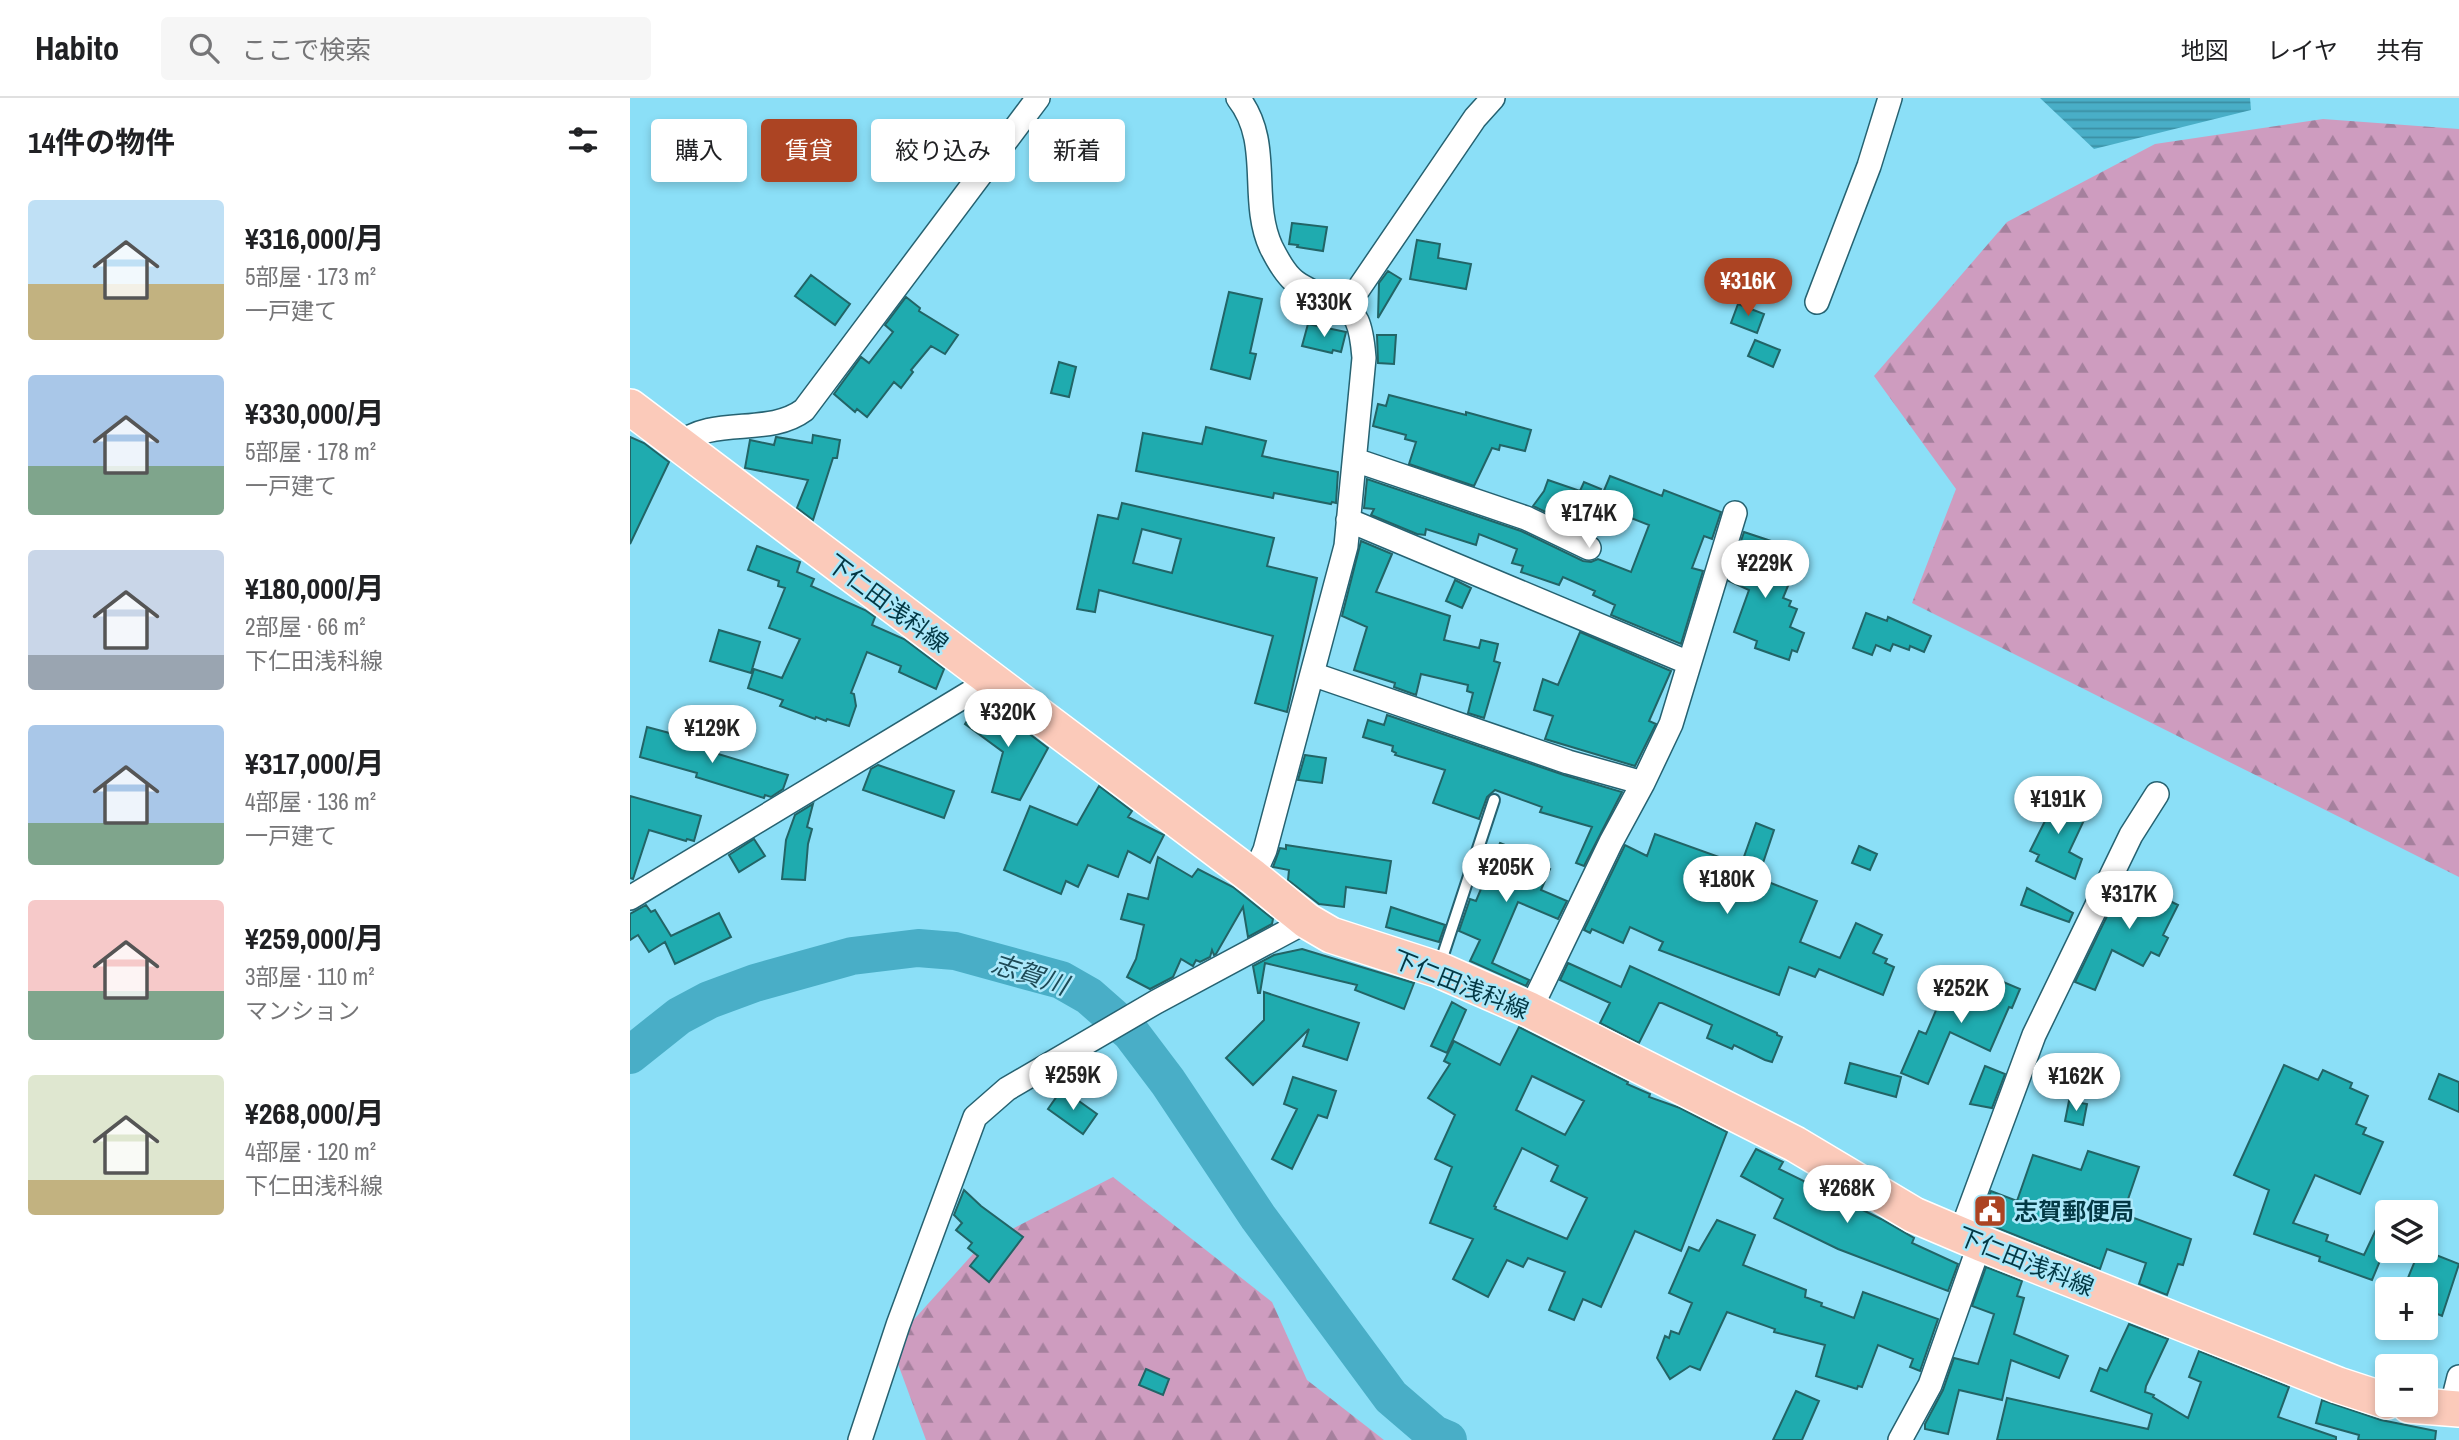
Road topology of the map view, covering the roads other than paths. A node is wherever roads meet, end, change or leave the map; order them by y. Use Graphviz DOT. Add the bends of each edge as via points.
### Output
graph roads {
  1 [pos="1038,98"];
  2 [pos="1238,98"];
  3 [pos="1493,98"];
  4 [pos="1889,98"];
  5 [pos="1817,302"];
  6 [pos="1347,309"];
  7 [pos="630,407"];
  8 [pos="678,444"];
  9 [pos="1355,460"];
  10 [pos="1735,513"];
  11 [pos="1348,520"];
  12 [pos="1589,548"];
  13 [pos="1689,663"];
  14 [pos="1312,674"];
  15 [pos="991,680"];
  16 [pos="1643,783"];
  17 [pos="2157,794"];
  18 [pos="1494,800"];
  19 [pos="1253,877"];
  20 [pos="630,898"];
  21 [pos="1307,922"];
  22 [pos="1438,970"];
  23 [pos="1530,1010"];
  24 [pos="1970,1239"];
  25 [pos="2375,1397"];
  26 [pos="2456,1398"];
  27 [pos="2438,1401"];
  28 [pos="860,1440"];
  29 [pos="1900,1440"];
  1 -- 8 [label="street" via="804,410 779,421 703,431"];
  2 -- 6 [label="street" via="1258,139 1264,229 1270,246 1292,279"];
  3 -- 6 [label="street" via="1467,129"];
  4 -- 5 [label="street" via="1869,166"];
  6 -- 9 [label="street" via="1356,319 1364,358"];
  7 -- 8 [label="main road, 下仁田浅科線"];
  8 -- 15 [label="main road, 下仁田浅科線"];
  9 -- 11 [label="street"];
  9 -- 12 [label="street" via="1526,518"];
  10 -- 13 [label="street"];
  11 -- 13 [label="street"];
  11 -- 14 [label="street" via="1346,546"];
  13 -- 16 [label="street" via="1671,724"];
  14 -- 16 [label="street" via="1555,758"];
  14 -- 19 [label="street" via="1265,850"];
  15 -- 19 [label="main road, 下仁田浅科線"];
  15 -- 20 [label="street"];
  16 -- 23 [label="street"];
  17 -- 24 [label="street" via="2131,835 2034,1035"];
  18 -- 22 [label="lane"];
  19 -- 21 [label="main road, 下仁田浅科線"];
  21 -- 22 [label="main road, 下仁田浅科線" via="1331,935"];
  21 -- 28 [label="street" via="1147,1007 1007,1089 975,1117"];
  22 -- 23 [label="main road, 下仁田浅科線"];
  23 -- 24 [label="main road, 下仁田浅科線" via="1749,1120 1914,1215"];
  24 -- 25 [label="main road, 下仁田浅科線"];
  24 -- 29 [label="street" via="1930,1385"];
  26 -- 27 [label="main road"];
}
